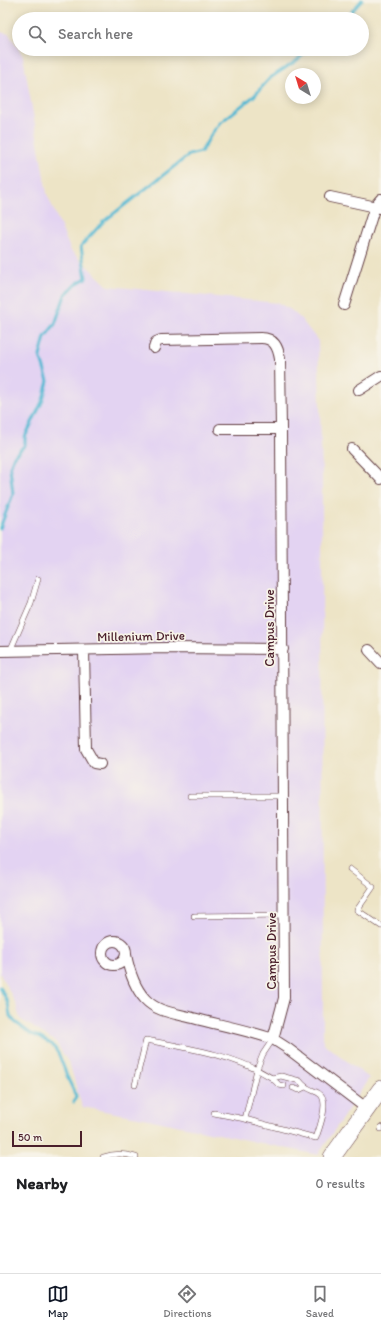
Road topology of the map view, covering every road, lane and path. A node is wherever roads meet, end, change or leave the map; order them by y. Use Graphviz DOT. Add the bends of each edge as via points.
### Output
graph roads {
  1 [pos="330,197"];
  2 [pos="379,204"];
  3 [pos="344,305"];
  4 [pos="154,348"];
  5 [pos="381,376"];
  6 [pos="359,390"];
  7 [pos="281,429"];
  8 [pos="220,430"];
  9 [pos="352,449"];
  10 [pos="381,479"];
  11 [pos="38,579"];
  12 [pos="282,649"];
  13 [pos="84,650"];
  14 [pos="369,650"];
  15 [pos="5,651"];
  16 [pos="381,663"];
  17 [pos="100,764"];
  18 [pos="190,796"];
  19 [pos="283,796"];
  20 [pos="350,869"];
  21 [pos="284,915"];
  22 [pos="194,916"];
  23 [pos="381,926"];
  24 [pos="126,954"];
  25 [pos="273,1039"];
  26 [pos="258,1069"];
  27 [pos="272,1078"];
  28 [pos="135,1085"];
  29 [pos="284,1086"];
  30 [pos="305,1087"];
  31 [pos="293,1088"];
  32 [pos="381,1089"];
  33 [pos="366,1108"];
  34 [pos="214,1113"];
  35 [pos="244,1120"];
  36 [pos="103,1157"];
  37 [pos="136,1157"];
  38 [pos="332,1157"];
  1 -- 2 [label="street"];
  2 -- 3 [label="street"];
  4 -- 7 [label="street, Campus Drive" via="156,342 161,340 271,340 279,350"];
  5 -- 6 [label="street"];
  7 -- 8 [label="street"];
  7 -- 12 [label="street, Campus Drive"];
  9 -- 10 [label="street"];
  11 -- 15 [label="lane" via="31,603"];
  12 -- 13 [label="street, Millenium Drive"];
  12 -- 19 [label="street, Campus Drive"];
  13 -- 15 [label="street, Millenium Drive"];
  13 -- 17 [label="street" via="86,749 94,763"];
  14 -- 16 [label="street"];
  18 -- 19 [label="lane"];
  19 -- 21 [label="street, Campus Drive"];
  20 -- 23 [label="lane" via="373,887 357,910"];
  21 -- 22 [label="lane"];
  21 -- 25 [label="street, Campus Drive" via="284,998"];
  24 -- 25 [label="street" via="132,976 145,999 164,1012"];
  25 -- 26 [label="lane" via="263,1054"];
  25 -- 33 [label="street"];
  26 -- 27 [label="lane"];
  26 -- 28 [label="lane" via="223,1056 146,1040"];
  26 -- 35 [label="lane"];
  27 -- 29 [label="lane"];
  27 -- 30 [label="lane" via="281,1076 300,1081"];
  30 -- 31 [label="lane" via="299,1090"];
  30 -- 35 [label="lane" via="321,1095 324,1102 316,1138"];
  32 -- 33 [label="main road"];
  33 -- 38 [label="main road"];
  34 -- 35 [label="lane"];
  36 -- 37 [label="lane" via="126,1154"];
}
